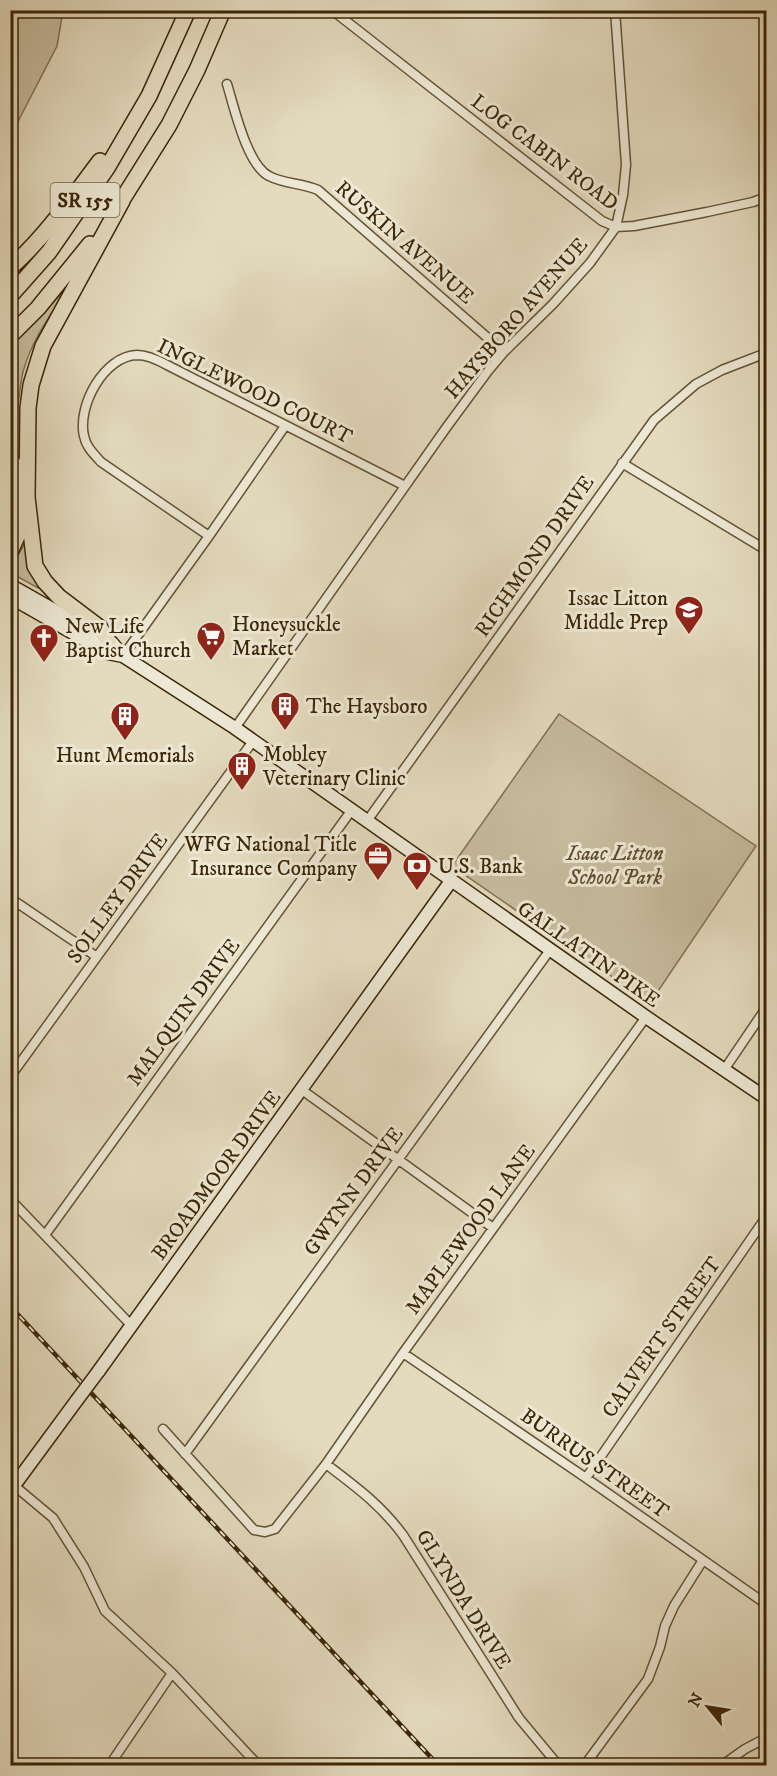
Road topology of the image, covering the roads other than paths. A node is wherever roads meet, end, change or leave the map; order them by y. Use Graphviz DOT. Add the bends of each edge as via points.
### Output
graph roads {
  1 [pos="188,10"];
  2 [pos="223,10"];
  3 [pos="332,10"];
  4 [pos="615,10"];
  5 [pos="227,84"];
  6 [pos="149,96"];
  7 [pos="766,197"];
  8 [pos="122,201"];
  9 [pos="616,227"];
  10 [pos="10,268"];
  11 [pos="10,296"];
  12 [pos="10,336"];
  13 [pos="504,352"];
  14 [pos="766,353"];
  15 [pos="285,426"];
  16 [pos="10,459"];
  17 [pos="622,463"];
  18 [pos="405,486"];
  19 [pos="11,489"];
  20 [pos="27,497"];
  21 [pos="10,522"];
  22 [pos="209,536"];
  23 [pos="766,550"];
  24 [pos="10,552"];
  25 [pos="10,585"];
  26 [pos="10,597"];
  27 [pos="109,642"];
  28 [pos="123,656"];
  29 [pos="235,728"];
  30 [pos="253,741"];
  31 [pos="351,811"];
  32 [pos="367,821"];
  33 [pos="450,881"];
  34 [pos="10,898"];
  35 [pos="550,950"];
  36 [pos="97,957"];
  37 [pos="766,1008"];
  38 [pos="646,1017"];
  39 [pos="724,1070"];
  40 [pos="10,1077"];
  41 [pos="302,1090"];
  42 [pos="766,1098"];
  43 [pos="399,1159"];
  44 [pos="10,1199"];
  45 [pos="766,1217"];
  46 [pos="493,1228"];
  47 [pos="45,1235"];
  48 [pos="131,1325"];
  49 [pos="403,1353"];
  50 [pos="163,1429"];
  51 [pos="185,1454"];
  52 [pos="326,1464"];
  53 [pos="586,1478"];
  54 [pos="12,1486"];
  55 [pos="703,1560"];
  56 [pos="766,1603"];
  57 [pos="172,1673"];
  58 [pos="766,1738"];
  59 [pos="109,1766"];
  60 [pos="259,1766"];
  61 [pos="559,1766"];
  62 [pos="584,1766"];
  63 [pos="721,1766"];
  1 -- 6 [label="highway, SR 155"];
  2 -- 8 [label="highway, SR 155" via="169,125"];
  3 -- 9 [label="street, LOG CABIN ROAD" via="602,221"];
  4 -- 9 [label="street, HAYSBORO AVENUE" via="626,165"];
  5 -- 13 [label="street, RUSKIN AVENUE" via="247,147 266,175 318,190"];
  6 -- 10 [label="highway" via="62,212"];
  6 -- 11 [label="highway, SR 155" via="107,168 49,252"];
  7 -- 9 [label="street, LOG CABIN ROAD" via="707,212"];
  8 -- 12 [label="highway, SR 155" via="70,270"];
  8 -- 20 [label="highway" via="43,346 31,384"];
  9 -- 13 [label="street, HAYSBORO AVENUE" via="590,263"];
  13 -- 18 [label="street, HAYSBORO AVENUE"];
  14 -- 17 [label="street, RICHMOND DRIVE" via="696,384 654,420"];
  15 -- 18 [label="street, INGLEWOOD COURT"];
  15 -- 22 [label="street"];
  15 -- 22 [label="street, INGLEWOOD COURT" via="151,358 136,355 122,359 98,380 84,409 82,424 90,450 101,462"];
  16 -- 19 [label="highway"];
  17 -- 23 [label="street"];
  17 -- 32 [label="street, RICHMOND DRIVE"];
  18 -- 29 [label="street, HAYSBORO AVENUE"];
  19 -- 21 [label="highway"];
  20 -- 24 [label="highway"];
  20 -- 27 [label="highway" via="35,566 59,597 100,628"];
  22 -- 28 [label="street"];
  25 -- 27 [label="main road, GALLATIN PIKE"];
  26 -- 28 [label="main road, GALLATIN PIKE" via="108,653"];
  27 -- 28 [label="main road, GALLATIN PIKE"];
  28 -- 29 [label="main road, GALLATIN PIKE"];
  29 -- 30 [label="main road, GALLATIN PIKE"];
  30 -- 31 [label="main road, GALLATIN PIKE"];
  30 -- 36 [label="street, SOLLEY DRIVE"];
  31 -- 32 [label="main road, GALLATIN PIKE"];
  31 -- 47 [label="street, MALQUIN DRIVE"];
  32 -- 33 [label="main road, GALLATIN PIKE"];
  33 -- 35 [label="main road, GALLATIN PIKE"];
  33 -- 41 [label="main road, BROADMOOR DRIVE"];
  34 -- 36 [label="street"];
  35 -- 38 [label="main road, GALLATIN PIKE"];
  35 -- 43 [label="street, GWYNN DRIVE"];
  36 -- 40 [label="street, SOLLEY DRIVE"];
  37 -- 39 [label="street"];
  38 -- 39 [label="main road, GALLATIN PIKE"];
  38 -- 46 [label="street, MAPLEWOOD LANE"];
  39 -- 42 [label="main road, GALLATIN PIKE"];
  41 -- 43 [label="street"];
  41 -- 48 [label="main road, BROADMOOR DRIVE"];
  43 -- 46 [label="street"];
  43 -- 51 [label="street, GWYNN DRIVE"];
  44 -- 47 [label="street"];
  45 -- 53 [label="street, CALVERT STREET"];
  46 -- 49 [label="street, MAPLEWOOD LANE"];
  47 -- 48 [label="street"];
  48 -- 54 [label="main road, BROADMOOR DRIVE, bridge"];
  49 -- 52 [label="street, MAPLEWOOD LANE"];
  49 -- 53 [label="street, BURRUS STREET"];
  50 -- 51 [label="street, MAPLEWOOD LANE"];
  51 -- 52 [label="street, MAPLEWOOD LANE" via="254,1530 265,1532 284,1520"];
  52 -- 61 [label="street, GLYNDA DRIVE" via="388,1515 519,1718"];
  53 -- 55 [label="street, BURRUS STREET"];
  54 -- 57 [label="street" via="53,1518 84,1567 105,1611"];
  55 -- 56 [label="street, BURRUS STREET"];
  55 -- 62 [label="street" via="674,1606 648,1678"];
  57 -- 59 [label="street"];
  57 -- 60 [label="street"];
  58 -- 63 [label="street"];
}
